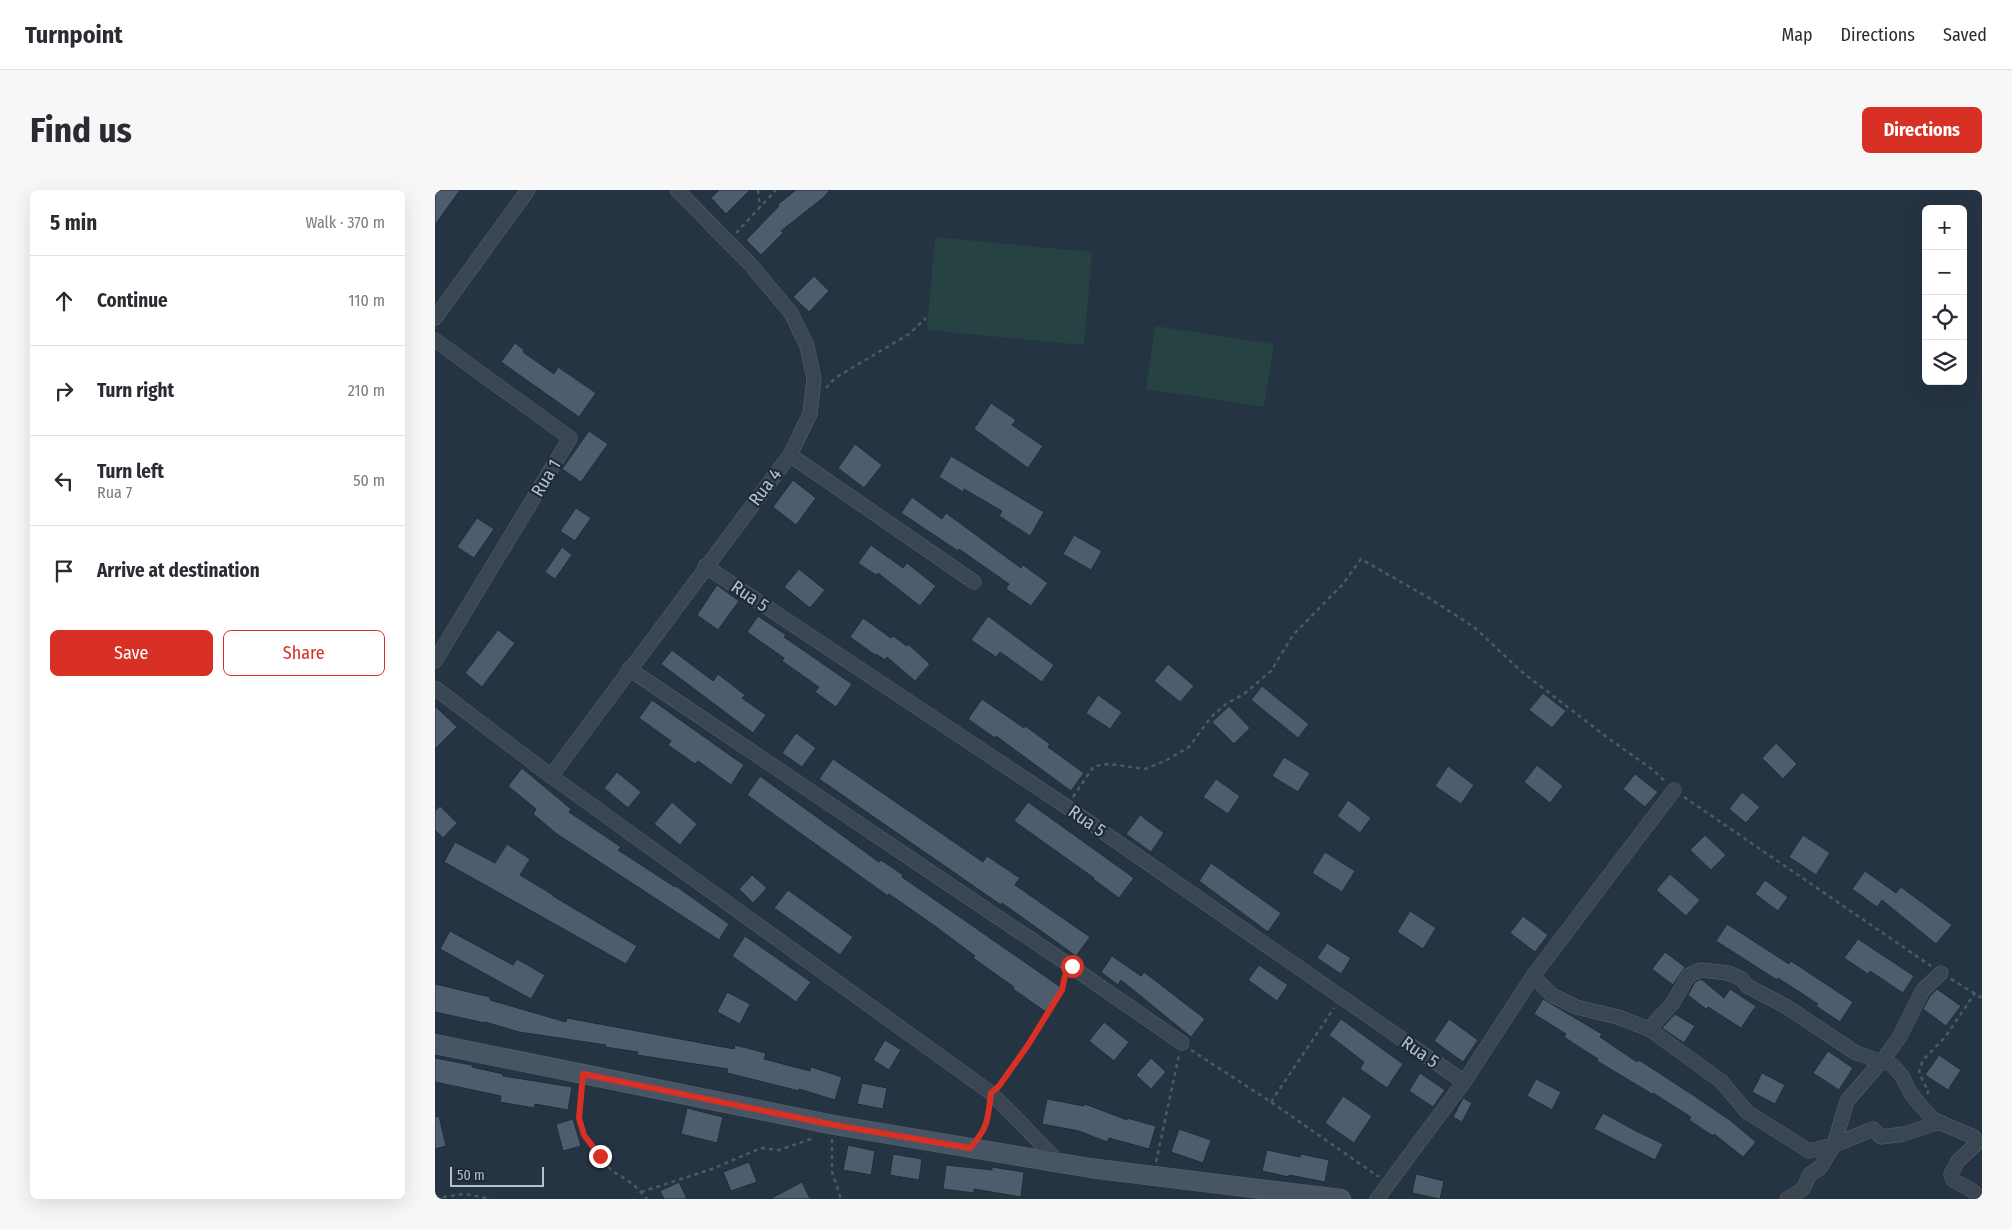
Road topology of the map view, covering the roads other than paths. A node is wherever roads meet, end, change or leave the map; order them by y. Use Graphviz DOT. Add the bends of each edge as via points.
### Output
graph roads {
  1 [pos="528,190"];
  2 [pos="677,190"];
  3 [pos="435,318"];
  4 [pos="435,340"];
  5 [pos="790,455"];
  6 [pos="705,566"];
  7 [pos="974,582"];
  8 [pos="435,661"];
  9 [pos="629,669"];
  10 [pos="435,688"];
  11 [pos="551,776"];
  12 [pos="1674,790"];
  13 [pos="1941,973"];
  14 [pos="1533,976"];
  15 [pos="1649,1029"];
  16 [pos="435,1044"];
  17 [pos="1182,1044"];
  18 [pos="1881,1062"];
  19 [pos="1464,1082"];
  20 [pos="1939,1122"];
  21 [pos="1834,1144"];
  22 [pos="1059,1163"];
  23 [pos="1341,1199"];
  24 [pos="1377,1199"];
  25 [pos="1787,1199"];
  26 [pos="1979,1199"];
  1 -- 3 [label="street"];
  2 -- 5 [label="street, Rua 4" via="750,264 791,313 807,346 814,379 810,414"];
  4 -- 8 [label="street, Rua 1" via="571,438"];
  5 -- 6 [label="street, Rua 4"];
  5 -- 7 [label="street"];
  6 -- 9 [label="street, Rua 4"];
  6 -- 19 [label="street, Rua 5" via="1067,807"];
  9 -- 11 [label="street, Rua 4"];
  9 -- 17 [label="street" via="1072,966"];
  10 -- 11 [label="street"];
  11 -- 22 [label="street" via="991,1093"];
  12 -- 14 [label="street"];
  13 -- 18 [label="street" via="1923,990 1900,1036"];
  14 -- 15 [label="street" via="1552,995 1576,1007 1618,1017"];
  14 -- 19 [label="street"];
  15 -- 18 [label="street" via="1672,1004 1689,975 1701,970 1712,971 1742,979 1747,986 1787,1007 1856,1053"];
  15 -- 21 [label="street" via="1721,1082 1747,1112 1766,1125 1809,1151"];
  16 -- 22 [label="street" via="834,1125"];
  18 -- 20 [label="street" via="1892,1066 1902,1076 1920,1105"];
  18 -- 21 [label="street" via="1847,1101"];
  19 -- 24 [label="street"];
  20 -- 21 [label="street" via="1904,1134 1881,1137 1873,1129"];
  20 -- 26 [label="street" via="1974,1137 1976,1144 1958,1160 1951,1174 1953,1180"];
  21 -- 25 [label="street" via="1820,1168 1810,1174 1803,1189"];
  22 -- 23 [label="street"];
}
